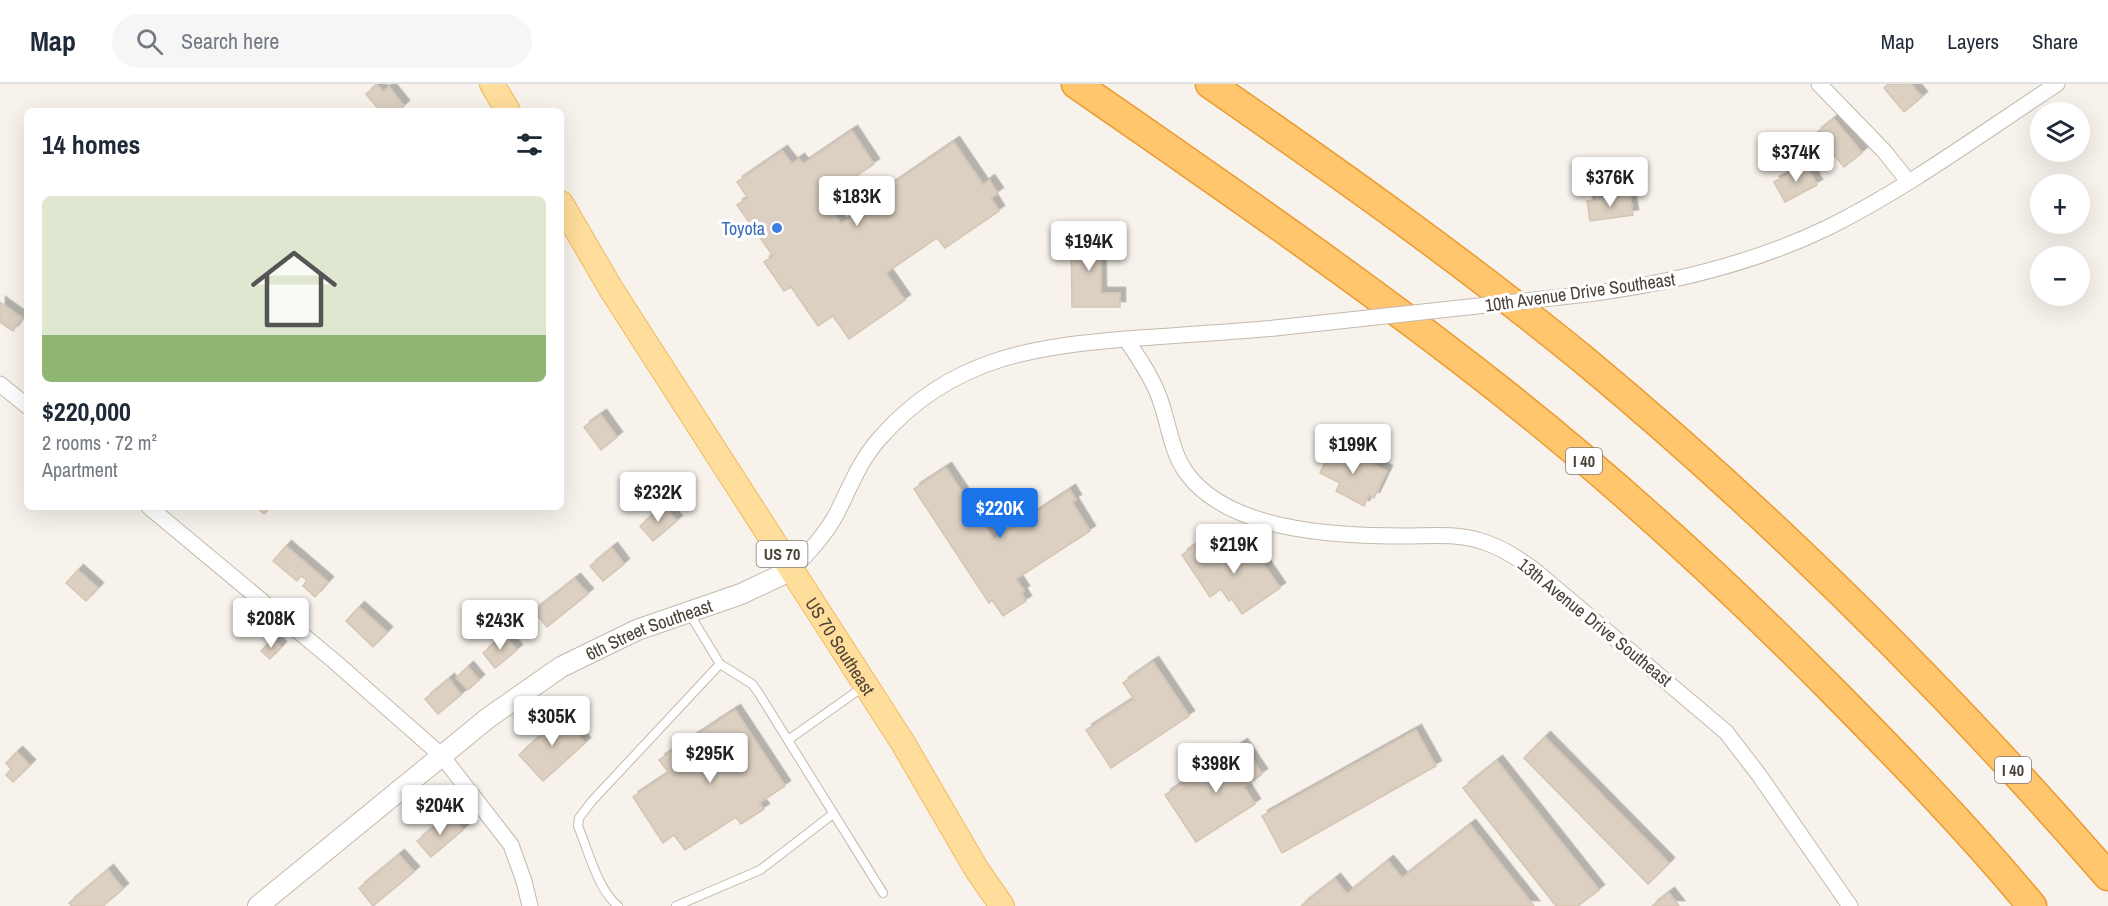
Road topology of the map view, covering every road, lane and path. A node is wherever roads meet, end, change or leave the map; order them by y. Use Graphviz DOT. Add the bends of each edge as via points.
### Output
graph roads {
  1 [pos="492,84"];
  2 [pos="1076,84"];
  3 [pos="1210,84"];
  4 [pos="1819,84"];
  5 [pos="2057,84"];
  6 [pos="506,108"];
  7 [pos="1908,181"];
  8 [pos="564,209"];
  9 [pos="1126,339"];
  10 [pos="0,384"];
  11 [pos="24,404"];
  12 [pos="153,510"];
  13 [pos="792,570"];
  14 [pos="688,612"];
  15 [pos="720,664"];
  16 [pos="1915,666"];
  17 [pos="865,685"];
  18 [pos="788,740"];
  19 [pos="442,756"];
  20 [pos="833,814"];
  21 [pos="2108,852"];
  22 [pos="2108,876"];
  23 [pos="883,893"];
  24 [pos="258,906"];
  25 [pos="530,906"];
  26 [pos="618,906"];
  27 [pos="676,906"];
  28 [pos="1002,906"];
  29 [pos="1850,906"];
  30 [pos="2032,906"];
  1 -- 6 [label="main road"];
  2 -- 30 [label="highway, I 40" via="1479,374 1568,447 1796,654 1953,817"];
  3 -- 16 [label="highway, I 40" via="1472,272 1582,359 1757,512"];
  4 -- 7 [label="street"];
  5 -- 7 [label="street, 10th Avenue Drive Southeast"];
  7 -- 9 [label="street, 10th Avenue Drive Southeast, bridge" via="1830,226 1760,256 1688,278 1638,288 1275,328"];
  8 -- 13 [label="main road, US 70 Southeast / US 70"];
  9 -- 13 [label="street, 10th Avenue Drive Southeast" via="1060,345 1009,356 970,370 926,395 878,441 825,532"];
  9 -- 29 [label="street, 13th Avenue Drive Southeast" via="1158,393 1180,464 1213,498 1259,520 1296,528 1377,536 1455,536 1480,540 1515,556 1726,732"];
  10 -- 11 [label="street"];
  12 -- 19 [label="street"];
  13 -- 14 [label="street, 6th Street Southeast" via="741,594"];
  13 -- 17 [label="main road, US 70 Southeast / US 70"];
  14 -- 15 [label="lane"];
  14 -- 19 [label="street, 6th Street Southeast" via="561,666"];
  15 -- 18 [label="lane" via="752,684"];
  15 -- 26 [label="lane" via="579,818 578,826 608,898"];
  16 -- 21 [label="highway" via="2021,760"];
  16 -- 22 [label="highway, I 40"];
  17 -- 18 [label="lane"];
  17 -- 28 [label="main road, US 70 Southeast / US 70"];
  18 -- 20 [label="lane"];
  19 -- 24 [label="street, 6th Street Southeast"];
  19 -- 25 [label="street" via="511,845"];
  20 -- 23 [label="lane"];
  20 -- 27 [label="lane" via="760,870"];
}
